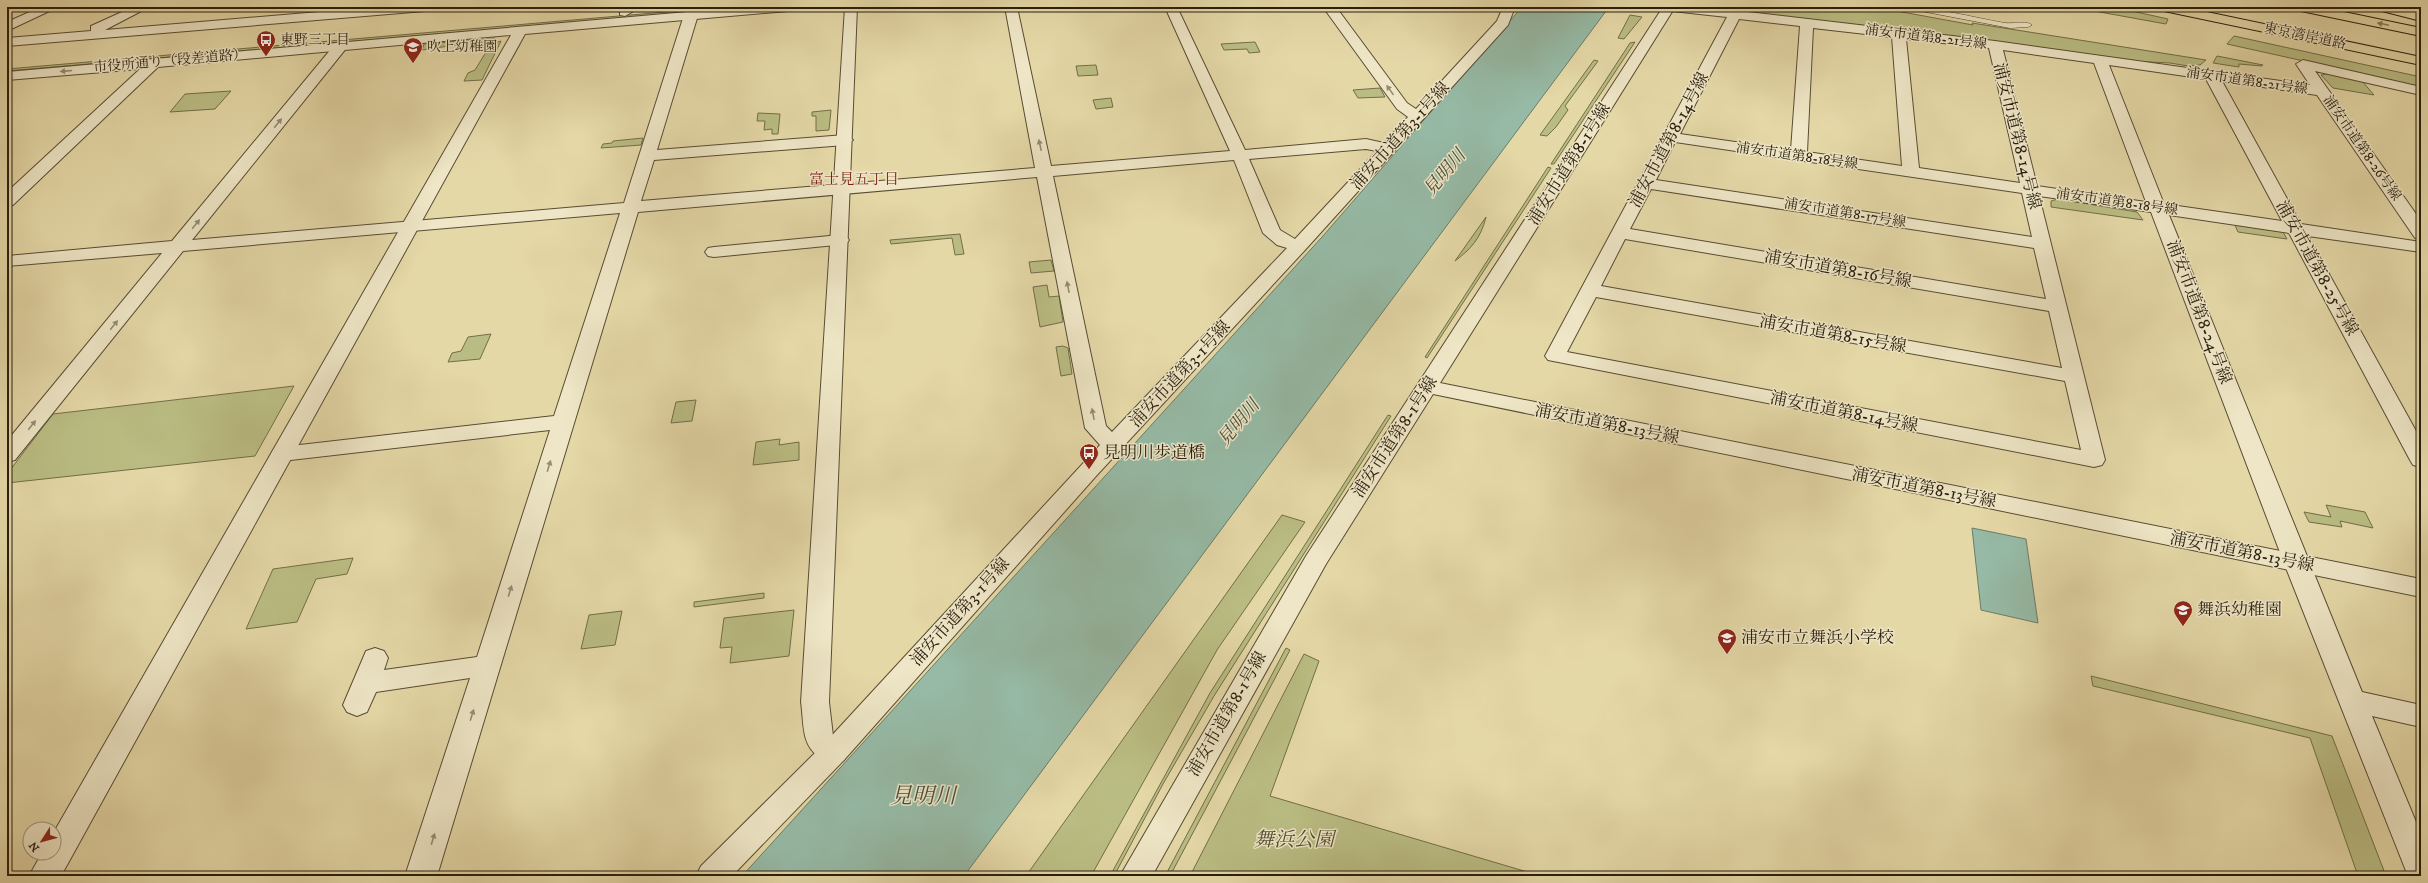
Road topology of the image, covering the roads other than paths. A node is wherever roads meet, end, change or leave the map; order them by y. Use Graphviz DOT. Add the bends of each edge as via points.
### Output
graph roads {
  1 [pos="52,7"];
  2 [pos="142,7"];
  3 [pos="326,7"];
  4 [pos="421,7"];
  5 [pos="788,7"];
  6 [pos="851,7"];
  7 [pos="1011,7"];
  8 [pos="1171,7"];
  9 [pos="1329,7"];
  10 [pos="1509,7"];
  11 [pos="1670,7"];
  12 [pos="1904,7"];
  13 [pos="2164,7"];
  14 [pos="2209,7"];
  15 [pos="2301,7"];
  16 [pos="2360,7"];
  17 [pos="2383,7"];
  18 [pos="229,10"];
  19 [pos="625,10"];
  20 [pos="688,11"];
  21 [pos="1735,14"];
  22 [pos="309,17"];
  23 [pos="2421,18"];
  24 [pos="1807,23"];
  25 [pos="2028,25"];
  26 [pos="198,26"];
  27 [pos="7,27"];
  28 [pos="521,30"];
  29 [pos="2421,32"];
  30 [pos="1899,34"];
  31 [pos="82,35"];
  32 [pos="7,42"];
  33 [pos="1995,45"];
  34 [pos="341,46"];
  35 [pos="2421,50"];
  36 [pos="2100,60"];
  37 [pos="2421,61"];
  38 [pos="155,62"];
  39 [pos="7,65"];
  40 [pos="7,76"];
  41 [pos="2212,76"];
  42 [pos="2322,91"];
  43 [pos="2421,91"];
  44 [pos="1417,116"];
  45 [pos="1671,137"];
  46 [pos="845,140"];
  47 [pos="1387,149"];
  48 [pos="646,156"];
  49 [pos="1240,156"];
  50 [pos="1800,156"];
  51 [pos="1046,172"];
  52 [pos="1911,172"];
  53 [pos="1646,183"];
  54 [pos="843,189"];
  55 [pos="2030,190"];
  56 [pos="7,201"];
  57 [pos="630,208"];
  58 [pos="2159,208"];
  59 [pos="409,227"];
  60 [pos="2296,228"];
  61 [pos="1620,233"];
  62 [pos="2421,234"];
  63 [pos="840,240"];
  64 [pos="2043,244"];
  65 [pos="1299,246"];
  66 [pos="177,247"];
  67 [pos="2421,247"];
  68 [pos="714,252"];
  69 [pos="7,261"];
  70 [pos="1590,290"];
  71 [pos="2056,306"];
  72 [pos="2075,377"];
  73 [pos="1427,388"];
  74 [pos="563,422"];
  75 [pos="1113,446"];
  76 [pos="282,454"];
  77 [pos="7,456"];
  78 [pos="2421,460"];
  79 [pos="2296,563"];
  80 [pos="2421,588"];
  81 [pos="375,658"];
  82 [pos="487,665"];
  83 [pos="2353,701"];
  84 [pos="2421,716"];
  85 [pos="834,752"];
  86 [pos="2421,872"];
  87 [pos="45,876"];
  88 [pos="422,876"];
  89 [pos="712,876"];
  90 [pos="1136,876"];
  1 -- 27 [label="street"];
  2 -- 31 [label="street"];
  3 -- 22 [label="street"];
  4 -- 22 [label="street"];
  5 -- 20 [label="street, 市役所通り（段差道路）"];
  6 -- 46 [label="street"];
  51 -- 7 [label="street, one-way"];
  8 -- 49 [label="street"];
  44 -- 9 [label="street, one-way" via="1402,106"];
  10 -- 44 [label="street, 浦安市道第3-1号線" via="1503,22"];
  11 -- 21 [label="street, 浦安市道第8-21号線"];
  11 -- 73 [label="street, 浦安市道第8-1号線"];
  12 -- 25 [label="lane" via="2010,26"];
  13 -- 37 [label="highway, 東京湾岸道路"];
  14 -- 35 [label="highway, 東京湾岸道路"];
  29 -- 15 [label="highway, one-way"];
  16 -- 23 [label="highway"];
  17 -- 23 [label="highway"];
  18 -- 26 [label="street"];
  19 -- 20 [label="street, 市役所通り（段差道路）"];
  19 -- 39 [label="street, 市役所通り（段差道路）"];
  20 -- 28 [label="street, 市役所通り（段差道路）"];
  20 -- 48 [label="street"];
  21 -- 24 [label="street, 浦安市道第8-21号線"];
  21 -- 45 [label="street, 浦安市道第8-14号線"];
  22 -- 26 [label="street"];
  24 -- 30 [label="street, 浦安市道第8-21号線"];
  24 -- 50 [label="street"];
  26 -- 31 [label="street"];
  28 -- 34 [label="street, 市役所通り（段差道路）"];
  28 -- 59 [label="street"];
  30 -- 33 [label="street, 浦安市道第8-21号線"];
  30 -- 52 [label="street"];
  31 -- 32 [label="street"];
  33 -- 36 [label="street, 浦安市道第8-21号線"];
  33 -- 55 [label="street, 浦安市道第8-14号線"];
  34 -- 38 [label="street, 市役所通り（段差道路）"];
  66 -- 34 [label="street, one-way"];
  36 -- 41 [label="street, 浦安市道第8-21号線"];
  36 -- 58 [label="street, 浦安市道第8-24号線"];
  38 -- 40 [label="street, 市役所通り（段差道路）, one-way"];
  38 -- 56 [label="street"];
  41 -- 42 [label="street, 浦安市道第8-21号線"];
  41 -- 60 [label="street, 浦安市道第8-25号線"];
  42 -- 43 [label="street, 浦安市道第8-26号線" via="2303,64"];
  42 -- 62 [label="street, 浦安市道第8-26号線"];
  44 -- 47 [label="street, 浦安市道第3-1号線"];
  45 -- 50 [label="street, 浦安市道第8-18号線"];
  45 -- 53 [label="street, 浦安市道第8-14号線"];
  46 -- 48 [label="street"];
  46 -- 54 [label="street"];
  47 -- 49 [label="street" via="1366,144"];
  47 -- 65 [label="street, 浦安市道第3-1号線"];
  48 -- 57 [label="street"];
  49 -- 51 [label="street"];
  49 -- 65 [label="street" via="1272,233 1284,241"];
  50 -- 52 [label="street, 浦安市道第8-18号線"];
  51 -- 54 [label="street"];
  75 -- 51 [label="street, one-way" via="1096,428"];
  52 -- 55 [label="street, 浦安市道第8-18号線"];
  53 -- 61 [label="street, 浦安市道第8-14号線"];
  53 -- 64 [label="street, 浦安市道第8-17号線"];
  54 -- 57 [label="street"];
  54 -- 63 [label="street"];
  55 -- 58 [label="street, 浦安市道第8-18号線"];
  55 -- 64 [label="street, 浦安市道第8-14号線"];
  57 -- 59 [label="street"];
  57 -- 74 [label="street"];
  58 -- 60 [label="street, 浦安市道第8-18号線"];
  58 -- 79 [label="street, 浦安市道第8-24号線"];
  59 -- 66 [label="street"];
  59 -- 76 [label="street"];
  60 -- 67 [label="street, 浦安市道第8-18号線"];
  60 -- 78 [label="street, 浦安市道第8-25号線"];
  61 -- 70 [label="street, 浦安市道第8-14号線"];
  61 -- 71 [label="street, 浦安市道第8-16号線"];
  63 -- 68 [label="street"];
  63 -- 85 [label="street" via="815,702 820,742"];
  64 -- 71 [label="street, 浦安市道第8-14号線"];
  65 -- 75 [label="street, 浦安市道第3-1号線"];
  66 -- 69 [label="street"];
  77 -- 66 [label="street, one-way"];
  70 -- 72 [label="street, 浦安市道第8-15号線"];
  70 -- 72 [label="street, 浦安市道第8-14号線" via="1555,356 2094,460"];
  71 -- 72 [label="street, 浦安市道第8-14号線"];
  73 -- 79 [label="street, 浦安市道第8-13号線"];
  73 -- 90 [label="street, 浦安市道第8-1号線" via="1278,623"];
  74 -- 76 [label="street"];
  82 -- 74 [label="street, one-way"];
  75 -- 85 [label="street, 浦安市道第3-1号線"];
  76 -- 87 [label="street"];
  79 -- 80 [label="street, 浦安市道第8-13号線"];
  79 -- 83 [label="street, 浦安市道第8-24号線"];
  81 -- 82 [label="street" via="361,694"];
  88 -- 82 [label="street, one-way"];
  83 -- 84 [label="street"];
  83 -- 86 [label="street, 浦安市道第8-24号線"];
  85 -- 89 [label="street, 浦安市道第3-1号線"];
}
